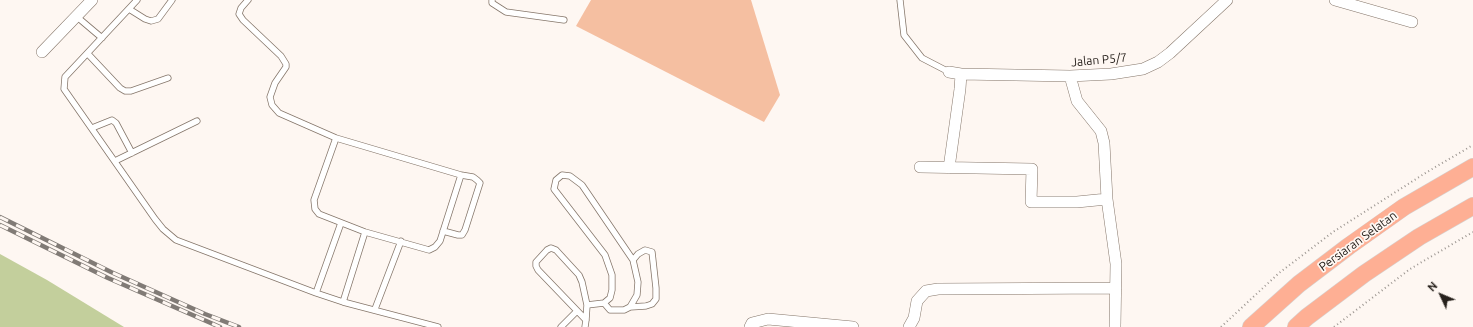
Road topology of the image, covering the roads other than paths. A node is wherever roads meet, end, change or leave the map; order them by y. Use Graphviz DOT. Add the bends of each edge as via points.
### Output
graph roads {
  1 [pos="92,0"];
  2 [pos="137,0"];
  3 [pos="172,0"];
  4 [pos="248,0"];
  5 [pos="492,0"];
  6 [pos="900,0"];
  7 [pos="1228,0"];
  8 [pos="1335,0"];
  9 [pos="129,9"];
  10 [pos="76,16"];
  11 [pos="564,20"];
  12 [pos="1412,22"];
  13 [pos="102,38"];
  14 [pos="42,52"];
  15 [pos="88,54"];
  16 [pos="949,72"];
  17 [pos="961,74"];
  18 [pos="1070,76"];
  19 [pos="168,78"];
  20 [pos="197,121"];
  21 [pos="92,128"];
  22 [pos="336,138"];
  23 [pos="132,153"];
  24 [pos="115,161"];
  25 [pos="920,167"];
  26 [pos="1473,167"];
  27 [pos="949,168"];
  28 [pos="461,175"];
  29 [pos="1107,199"];
  30 [pos="1473,206"];
  31 [pos="341,223"];
  32 [pos="443,231"];
  33 [pos="365,232"];
  34 [pos="400,242"];
  35 [pos="633,260"];
  36 [pos="1116,288"];
  37 [pos="316,292"];
  38 [pos="343,302"];
  39 [pos="604,303"];
  40 [pos="587,305"];
  41 [pos="630,307"];
  42 [pos="375,309"];
  43 [pos="577,311"];
  44 [pos="586,320"];
  45 [pos="438,327"];
  46 [pos="561,327"];
  47 [pos="585,327"];
  48 [pos="750,327"];
  49 [pos="853,327"];
  50 [pos="910,327"];
  51 [pos="1115,327"];
  52 [pos="1251,327"];
  53 [pos="1296,327"];
  1 -- 10 [label="street"];
  2 -- 9 [label="lane"];
  3 -- 9 [label="lane" via="158,18 152,21"];
  4 -- 22 [label="lane" via="240,8 239,14 286,64 270,97 272,105 278,113"];
  5 -- 11 [label="lane" via="492,3 506,12"];
  6 -- 16 [label="lane" via="904,35 922,58"];
  7 -- 18 [label="street, Jalan P5/7" via="1158,62 1143,69"];
  8 -- 12 [label="street"];
  9 -- 13 [label="lane"];
  10 -- 13 [label="lane"];
  10 -- 14 [label="street"];
  13 -- 15 [label="lane"];
  15 -- 19 [label="lane" via="120,88 126,91"];
  15 -- 21 [label="lane" via="65,78 64,89"];
  16 -- 17 [label="street, Jalan P5/7"];
  17 -- 18 [label="street, Jalan P5/7"];
  17 -- 27 [label="street"];
  18 -- 29 [label="street" via="1077,101 1101,131"];
  20 -- 23 [label="lane"];
  21 -- 23 [label="lane" via="112,120"];
  21 -- 24 [label="lane"];
  22 -- 28 [label="lane"];
  22 -- 31 [label="lane" via="314,200 315,209 319,214"];
  23 -- 24 [label="lane"];
  24 -- 37 [label="lane" via="155,219 176,240"];
  25 -- 27 [label="street"];
  26 -- 52 [label="main road, Persiaran Selatan" via="1404,207 1348,246"];
  27 -- 29 [label="street" via="1032,169 1031,202"];
  28 -- 32 [label="lane"];
  28 -- 32 [label="lane" via="474,177 480,183 465,230 462,235"];
  29 -- 36 [label="street" via="1116,264"];
  30 -- 53 [label="main road" via="1419,237 1364,274"];
  31 -- 33 [label="lane"];
  31 -- 37 [label="lane"];
  32 -- 34 [label="lane" via="440,241 429,250"];
  33 -- 34 [label="lane"];
  33 -- 38 [label="lane"];
  34 -- 42 [label="lane"];
  35 -- 39 [label="lane" via="582,185 570,176 562,175 556,180 554,189 605,255 612,275 612,290 610,298"];
  35 -- 41 [label="lane" via="638,282 637,296"];
  35 -- 41 [label="lane" via="645,250 652,252 656,299 646,306"];
  36 -- 50 [label="street" via="926,291 917,301"];
  36 -- 51 [label="street"];
  37 -- 38 [label="lane"];
  38 -- 42 [label="lane"];
  39 -- 40 [label="lane"];
  39 -- 41 [label="lane" via="610,310 624,310"];
  40 -- 43 [label="lane" via="579,275 556,250 547,250 536,262 536,266"];
  40 -- 44 [label="lane"];
  42 -- 45 [label="lane"];
  43 -- 44 [label="lane"];
  43 -- 46 [label="lane"];
  44 -- 47 [label="lane"];
  48 -- 49 [label="street" via="768,319"];
}
